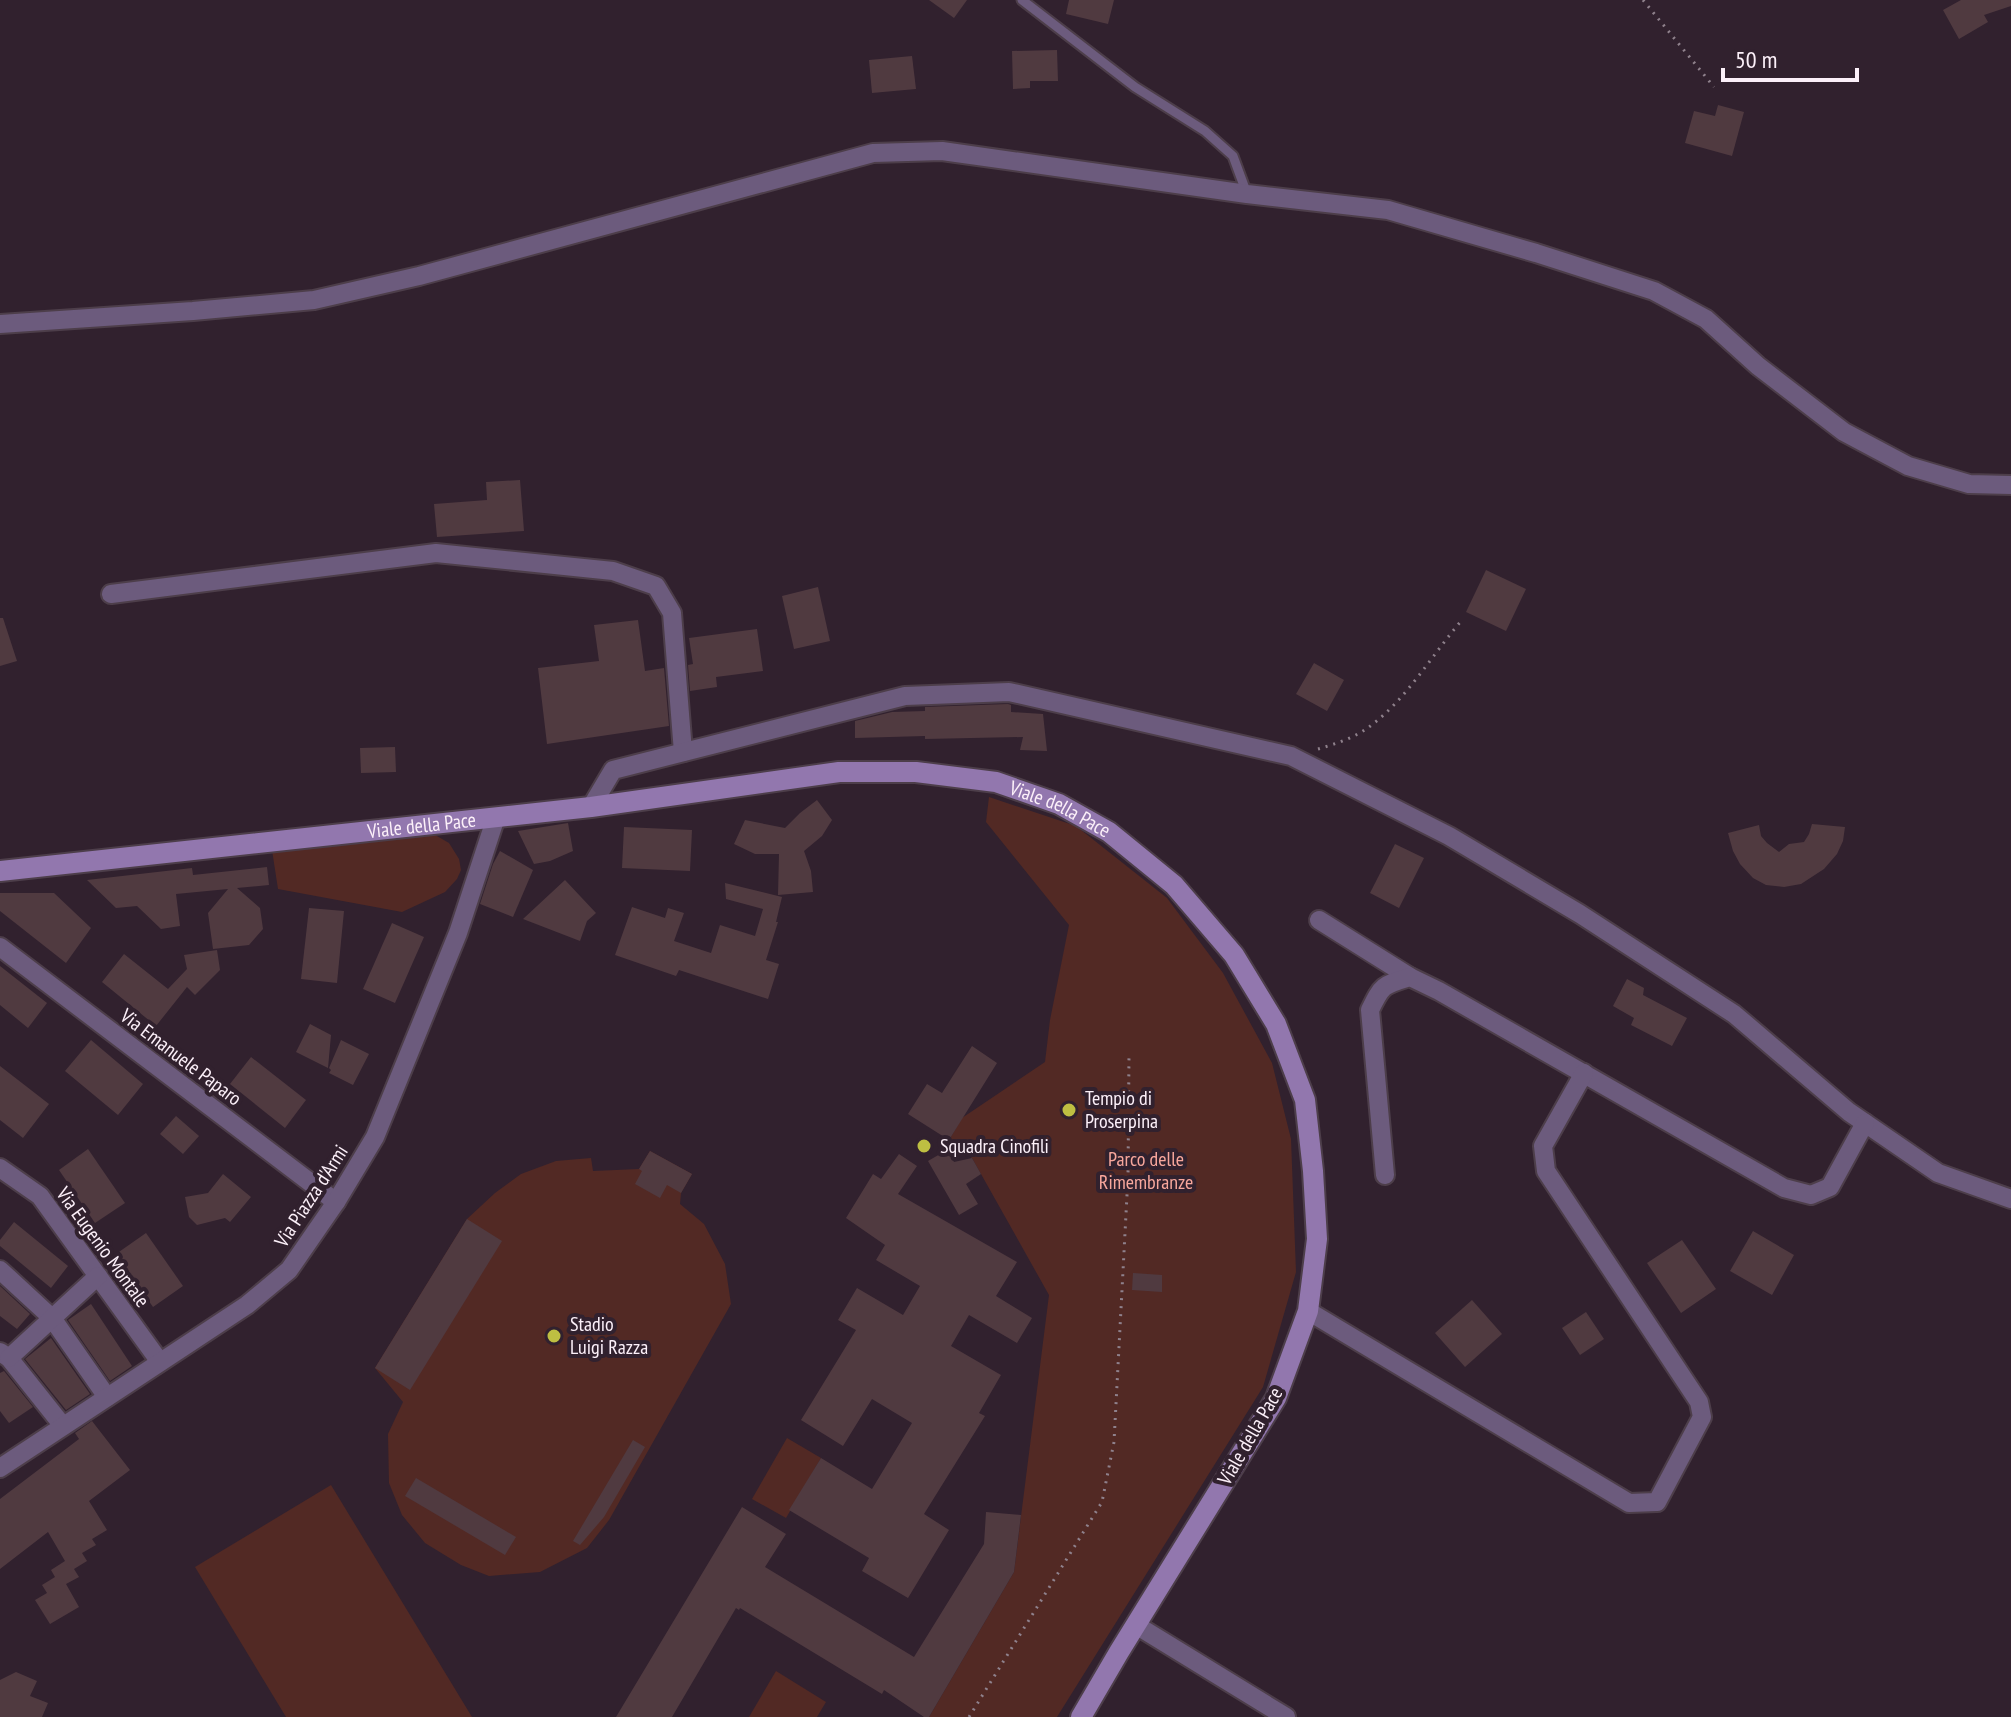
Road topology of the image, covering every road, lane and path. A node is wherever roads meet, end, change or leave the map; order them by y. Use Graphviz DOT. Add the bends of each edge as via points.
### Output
graph roads {
  1 [pos="1022,0"];
  2 [pos="1643,0"];
  3 [pos="1714,87"];
  4 [pos="1247,194"];
  5 [pos="0,324"];
  6 [pos="2011,485"];
  7 [pos="111,594"];
  8 [pos="1462,620"];
  9 [pos="683,752"];
  10 [pos="1291,756"];
  11 [pos="591,807"];
  12 [pos="496,817"];
  13 [pos="0,871"];
  14 [pos="1319,920"];
  15 [pos="0,947"];
  16 [pos="1410,977"];
  17 [pos="1129,1055"];
  18 [pos="1584,1073"];
  19 [pos="1865,1123"];
  20 [pos="0,1168"];
  21 [pos="1385,1175"];
  22 [pos="2011,1199"];
  23 [pos="336,1202"];
  24 [pos="0,1270"];
  25 [pos="98,1276"];
  26 [pos="1308,1311"];
  27 [pos="52,1318"];
  28 [pos="5,1355"];
  29 [pos="160,1362"];
  30 [pos="107,1397"];
  31 [pos="63,1426"];
  32 [pos="0,1468"];
  33 [pos="1136,1625"];
  34 [pos="969,1717"];
  35 [pos="1081,1717"];
  36 [pos="1286,1717"];
  1 -- 4 [label="lane" via="1135,87 1205,131 1233,156"];
  2 -- 3 [label="path"];
  4 -- 5 [label="street" via="942,151 873,153 314,300"];
  4 -- 6 [label="street" via="1388,210 1654,291 1706,319 1844,432 1908,466 1969,484"];
  7 -- 9 [label="street" via="436,553 613,571 656,586 672,613"];
  8 -- 10 [label="path" via="1410,687 1369,727"];
  9 -- 10 [label="street" via="905,696 1009,692"];
  9 -- 11 [label="street" via="613,770"];
  10 -- 19 [label="street" via="1449,836 1591,921 1734,1014"];
  11 -- 12 [label="main road, Viale della Pace"];
  11 -- 26 [label="main road, Viale della Pace" via="839,772 916,772 996,782 1059,804 1109,832 1174,885 1234,955 1276,1024 1305,1100 1313,1171 1317,1239"];
  12 -- 13 [label="main road, Viale della Pace"];
  12 -- 23 [label="street, Via Piazza d'Armi" via="458,933 375,1137"];
  14 -- 16 [label="street"];
  15 -- 23 [label="street, Via Emanuele Paparo"];
  16 -- 18 [label="street"];
  16 -- 21 [label="street" via="1388,983 1370,1010"];
  17 -- 34 [label="path" via="1114,1442 1102,1502"];
  18 -- 19 [label="street" via="1784,1188 1811,1195 1830,1187"];
  18 -- 26 [label="street" via="1543,1146 1546,1171 1699,1402 1702,1417 1657,1502 1629,1503"];
  19 -- 22 [label="street" via="1938,1173"];
  20 -- 25 [label="street, Via Eugenio Montale" via="40,1196"];
  23 -- 29 [label="street, Via Piazza d'Armi" via="289,1270 247,1305"];
  24 -- 27 [label="street"];
  25 -- 27 [label="street"];
  25 -- 29 [label="street, Via Eugenio Montale"];
  26 -- 33 [label="main road, Viale della Pace" via="1276,1398"];
  27 -- 28 [label="street"];
  27 -- 30 [label="street"];
  28 -- 31 [label="street"];
  29 -- 30 [label="street, Via Piazza d'Armi"];
  30 -- 31 [label="street, Via Piazza d'Armi"];
  31 -- 32 [label="street, Via Piazza d'Armi"];
  33 -- 35 [label="main road, Viale della Pace"];
  33 -- 36 [label="street"];
}
